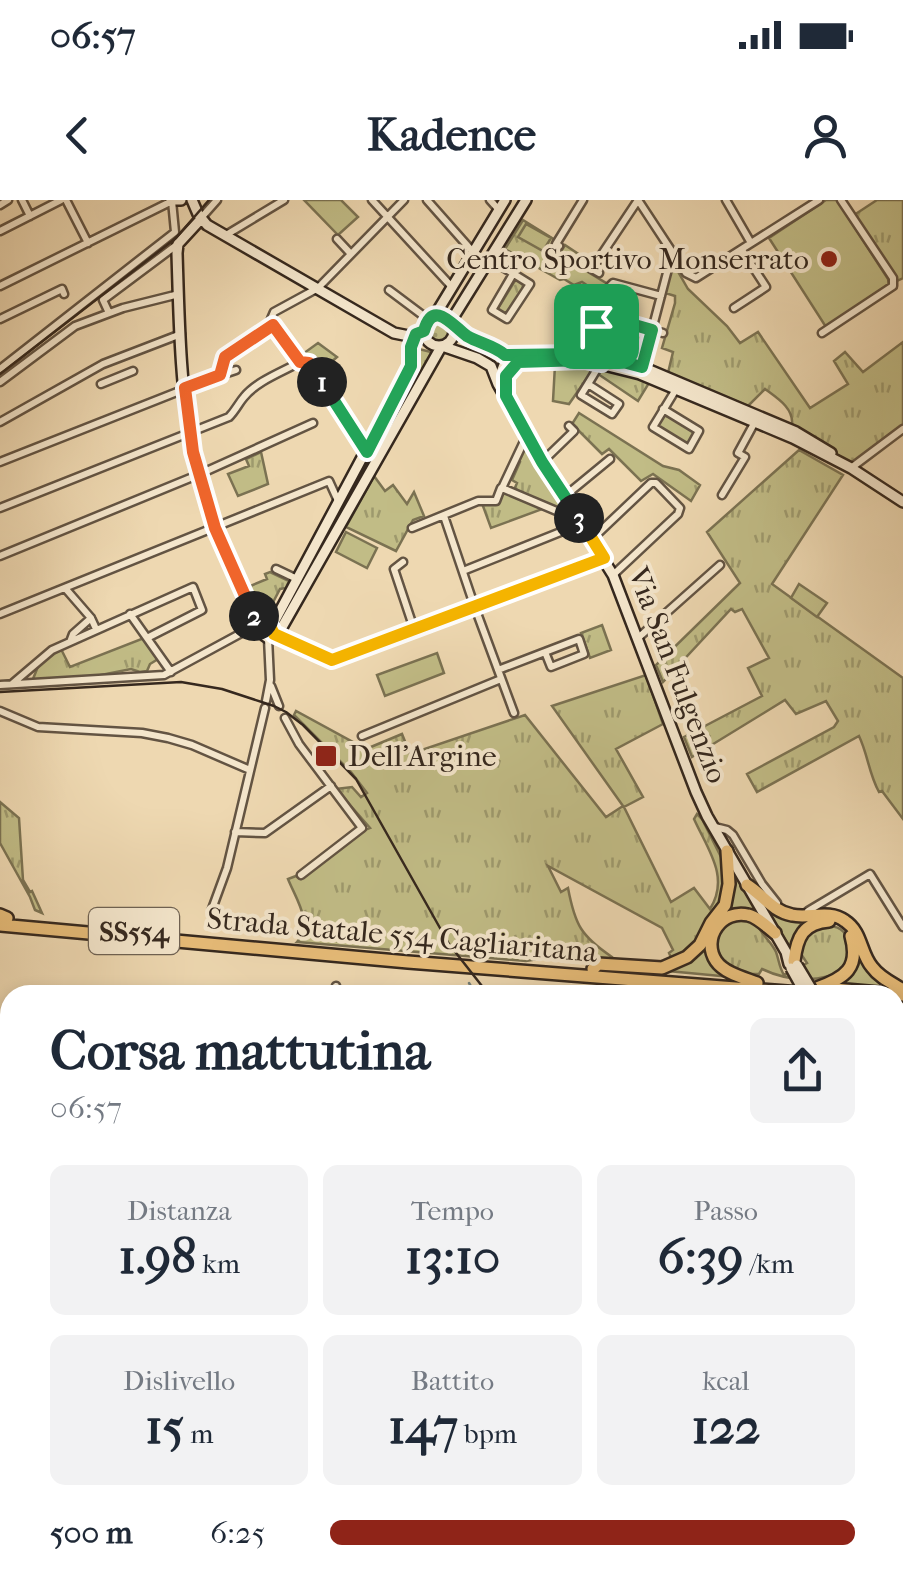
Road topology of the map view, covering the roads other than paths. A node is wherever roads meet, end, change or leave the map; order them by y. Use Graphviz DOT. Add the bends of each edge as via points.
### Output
graph roads {
  1 [pos="8,200"];
  2 [pos="22,200"];
  3 [pos="64,200"];
  4 [pos="181,200"];
  5 [pos="192,200"];
  6 [pos="217,200"];
  7 [pos="284,200"];
  8 [pos="372,200"];
  9 [pos="404,200"];
  10 [pos="427,200"];
  11 [pos="490,200"];
  12 [pos="526,200"];
  13 [pos="584,200"];
  14 [pos="638,200"];
  15 [pos="726,200"];
  16 [pos="819,200"];
  17 [pos="841,200"];
  18 [pos="172,201"];
  19 [pos="0,205"];
  20 [pos="502,205"];
  21 [pos="30,216"];
  22 [pos="201,218"];
  23 [pos="388,218"];
  24 [pos="0,231"];
  25 [pos="226,236"];
  26 [pos="337,239"];
  27 [pos="88,243"];
  28 [pos="178,244"];
  29 [pos="752,244"];
  30 [pos="560,246"];
  31 [pos="742,250"];
  32 [pos="472,252"];
  33 [pos="351,254"];
  34 [pos="490,259"];
  35 [pos="668,269"];
  36 [pos="599,273"];
  37 [pos="513,274"];
  38 [pos="0,286"];
  39 [pos="451,286"];
  40 [pos="318,288"];
  41 [pos="389,290"];
  42 [pos="64,294"];
  43 [pos="178,294"];
  44 [pos="660,296"];
  45 [pos="734,308"];
  46 [pos="108,314"];
  47 [pos="603,316"];
  48 [pos="0,318"];
  49 [pos="431,318"];
  50 [pos="452,323"];
  51 [pos="273,325"];
  52 [pos="597,327"];
  53 [pos="652,330"];
  54 [pos="420,333"];
  55 [pos="663,333"];
  56 [pos="822,333"];
  57 [pos="181,334"];
  58 [pos="442,347"];
  59 [pos="582,354"];
  60 [pos="598,359"];
  61 [pos="112,360"];
  62 [pos="499,360"];
  63 [pos="300,362"];
  64 [pos="518,362"];
  65 [pos="0,369"];
  66 [pos="236,370"];
  67 [pos="133,371"];
  68 [pos="641,371"];
  69 [pos="220,375"];
  70 [pos="118,376"];
  71 [pos="0,382"];
  72 [pos="100,384"];
  73 [pos="588,384"];
  74 [pos="678,386"];
  75 [pos="185,388"];
  76 [pos="505,391"];
  77 [pos="663,409"];
  78 [pos="756,420"];
  79 [pos="0,422"];
  80 [pos="313,423"];
  81 [pos="569,426"];
  82 [pos="903,429"];
  83 [pos="190,432"];
  84 [pos="526,435"];
  85 [pos="367,452"];
  86 [pos="610,459"];
  87 [pos="0,462"];
  88 [pos="542,462"];
  89 [pos="851,468"];
  90 [pos="200,474"];
  91 [pos="502,488"];
  92 [pos="722,495"];
  93 [pos="565,496"];
  94 [pos="901,498"];
  95 [pos="340,503"];
  96 [pos="0,508"];
  97 [pos="444,516"];
  98 [pos="578,516"];
  99 [pos="215,528"];
  100 [pos="412,528"];
  101 [pos="573,528"];
  102 [pos="592,539"];
  103 [pos="0,556"];
  104 [pos="604,558"];
  105 [pos="403,562"];
  106 [pos="720,565"];
  107 [pos="276,569"];
  108 [pos="462,572"];
  109 [pos="614,575"];
  110 [pos="298,580"];
  111 [pos="65,588"];
  112 [pos="474,606"];
  113 [pos="0,614"];
  114 [pos="130,614"];
  115 [pos="91,618"];
  116 [pos="96,629"];
  117 [pos="414,629"];
  118 [pos="269,631"];
  119 [pos="147,638"];
  120 [pos="638,638"];
  121 [pos="70,642"];
  122 [pos="545,652"];
  123 [pos="498,670"];
  124 [pos="171,672"];
  125 [pos="502,679"];
  126 [pos="270,680"];
  127 [pos="12,684"];
  128 [pos="0,685"];
  129 [pos="279,706"];
  130 [pos="0,711"];
  131 [pos="514,713"];
  132 [pos="285,718"];
  133 [pos="362,736"];
  134 [pos="250,770"];
  135 [pos="332,786"];
  136 [pos="713,825"];
  137 [pos="235,832"];
  138 [pos="728,850"];
  139 [pos="301,876"];
  140 [pos="747,885"];
  141 [pos="212,908"];
  142 [pos="3,922"];
  143 [pos="903,927"];
  144 [pos="774,933"];
  145 [pos="311,953"];
  146 [pos="454,961"];
  147 [pos="408,962"];
  148 [pos="792,962"];
  149 [pos="471,963"];
  150 [pos="340,968"];
  151 [pos="593,970"];
  152 [pos="377,972"];
  153 [pos="679,983"];
  154 [pos="757,983"];
  155 [pos="681,985"];
  156 [pos="707,985"];
  157 [pos="768,985"];
  158 [pos="802,985"];
  159 [pos="823,985"];
  160 [pos="890,985"];
  1 -- 19 [label="street"];
  2 -- 21 [label="street"];
  3 -- 21 [label="street"];
  3 -- 27 [label="street"];
  4 -- 18 [label="street"];
  5 -- 22 [label="street"];
  6 -- 22 [label="street"];
  7 -- 25 [label="street"];
  8 -- 23 [label="street"];
  9 -- 23 [label="street"];
  10 -- 32 [label="street"];
  11 -- 20 [label="street"];
  12 -- 34 [label="street"];
  13 -- 30 [label="street"];
  14 -- 31 [label="street" via="693,278"];
  14 -- 36 [label="street" via="592,269"];
  15 -- 29 [label="street"];
  16 -- 29 [label="street"];
  17 -- 56 [label="street" via="893,286"];
  18 -- 27 [label="street"];
  18 -- 65 [label="street" via="175,232"];
  20 -- 32 [label="street"];
  21 -- 24 [label="street"];
  22 -- 25 [label="street"];
  22 -- 28 [label="street"];
  23 -- 33 [label="street"];
  23 -- 39 [label="street"];
  25 -- 40 [label="street"];
  26 -- 33 [label="street"];
  27 -- 38 [label="street"];
  28 -- 43 [label="street"];
  28 -- 46 [label="street" via="103,300"];
  29 -- 31 [label="street"];
  31 -- 45 [label="street" via="766,288"];
  32 -- 39 [label="street"];
  33 -- 40 [label="street"];
  34 -- 37 [label="street"];
  34 -- 50 [label="street"];
  35 -- 44 [label="street"];
  37 -- 37 [label="street" via="492,310 507,319 530,284"];
  39 -- 49 [label="street"];
  40 -- 51 [label="street" via="274,312"];
  40 -- 54 [label="street" via="394,333"];
  41 -- 49 [label="street"];
  42 -- 48 [label="street" via="62,289"];
  43 -- 46 [label="street"];
  43 -- 57 [label="street"];
  44 -- 47 [label="street" via="613,283"];
  44 -- 53 [label="street"];
  46 -- 71 [label="street" via="67,330"];
  47 -- 52 [label="street"];
  47 -- 53 [label="street"];
  49 -- 50 [label="street"];
  49 -- 54 [label="street"];
  50 -- 58 [label="street" via="453,338"];
  50 -- 62 [label="street"];
  51 -- 63 [label="street"];
  51 -- 69 [label="street" via="225,357"];
  52 -- 59 [label="street"];
  52 -- 60 [label="street"];
  53 -- 55 [label="street"];
  53 -- 68 [label="street"];
  54 -- 58 [label="street"];
  54 -- 85 [label="street" via="411,366"];
  57 -- 61 [label="street"];
  57 -- 75 [label="street"];
  58 -- 62 [label="street"];
  58 -- 118 [label="street" via="280,630"];
  59 -- 60 [label="street"];
  59 -- 62 [label="street"];
  60 -- 64 [label="street"];
  60 -- 68 [label="street"];
  60 -- 73 [label="street"];
  61 -- 70 [label="street"];
  61 -- 79 [label="street"];
  62 -- 64 [label="street"];
  62 -- 76 [label="street, Via San Fulgenzio"];
  63 -- 83 [label="street" via="244,396 229,417"];
  63 -- 85 [label="street" via="312,367"];
  64 -- 76 [label="street" via="507,374"];
  66 -- 69 [label="street"];
  67 -- 70 [label="street"];
  68 -- 74 [label="street"];
  69 -- 75 [label="street"];
  70 -- 72 [label="street"];
  73 -- 73 [label="street" via="619,404 612,414 581,395"];
  74 -- 77 [label="street"];
  74 -- 78 [label="street"];
  75 -- 83 [label="street"];
  75 -- 87 [label="street"];
  76 -- 84 [label="street, Via San Fulgenzio"];
  77 -- 77 [label="street" via="653,427 689,449 699,431"];
  78 -- 89 [label="street" via="796,432"];
  78 -- 92 [label="street"];
  80 -- 90 [label="street"];
  81 -- 88 [label="street" via="574,431"];
  82 -- 89 [label="street"];
  83 -- 90 [label="street"];
  83 -- 96 [label="street"];
  84 -- 88 [label="street, Via San Fulgenzio"];
  84 -- 91 [label="street"];
  85 -- 95 [label="street"];
  86 -- 93 [label="street"];
  88 -- 93 [label="street, Via San Fulgenzio"];
  89 -- 94 [label="street"];
  90 -- 99 [label="street"];
  90 -- 103 [label="street"];
  91 -- 97 [label="street" via="496,501"];
  91 -- 98 [label="street"];
  93 -- 98 [label="street, Via San Fulgenzio"];
  95 -- 99 [label="street" via="328,481"];
  95 -- 110 [label="street"];
  97 -- 100 [label="street"];
  97 -- 108 [label="street"];
  98 -- 102 [label="street, Via San Fulgenzio"];
  99 -- 111 [label="street"];
  99 -- 118 [label="street"];
  101 -- 108 [label="street"];
  102 -- 104 [label="street, Via San Fulgenzio"];
  102 -- 109 [label="street" via="651,483 680,508"];
  104 -- 109 [label="street, Via San Fulgenzio"];
  104 -- 112 [label="street"];
  105 -- 117 [label="street" via="394,569"];
  106 -- 120 [label="street"];
  107 -- 110 [label="street"];
  108 -- 112 [label="street"];
  109 -- 120 [label="street, Via San Fulgenzio"];
  110 -- 118 [label="street"];
  111 -- 113 [label="street"];
  111 -- 115 [label="street"];
  112 -- 117 [label="street"];
  112 -- 123 [label="street"];
  114 -- 116 [label="street"];
  114 -- 119 [label="street"];
  114 -- 119 [label="street" via="193,586 202,610"];
  115 -- 116 [label="street"];
  115 -- 121 [label="street"];
  116 -- 121 [label="street"];
  117 -- 118 [label="street" via="332,660"];
  118 -- 124 [label="street"];
  118 -- 126 [label="street"];
  119 -- 124 [label="street"];
  120 -- 136 [label="street, Via San Fulgenzio"];
  121 -- 127 [label="street"];
  122 -- 122 [label="street" via="551,667 584,654 578,639"];
  122 -- 123 [label="street"];
  123 -- 125 [label="street"];
  124 -- 127 [label="street"];
  125 -- 131 [label="street"];
  125 -- 133 [label="street"];
  126 -- 129 [label="street"];
  126 -- 134 [label="street"];
  127 -- 128 [label="street"];
  130 -- 134 [label="street" via="38,727 168,738"];
  132 -- 135 [label="street"];
  134 -- 137 [label="street"];
  135 -- 137 [label="street" via="265,833"];
  135 -- 139 [label="street" via="362,828"];
  136 -- 138 [label="street, Via San Fulgenzio"];
  136 -- 143 [label="street" via="733,836 775,902 786,908 811,910 870,874"];
  137 -- 141 [label="street"];
  138 -- 140 [label="street, Via San Fulgenzio"];
  138 -- 151 [label="highway" via="724,905 688,958 662,968 598,964"];
  140 -- 144 [label="street, Via San Fulgenzio"];
  140 -- 160 [label="highway" via="792,915 847,922 871,967"];
  142 -- 145 [label="highway, Strada Statale 554 Cagliaritana / SS554"];
  142 -- 146 [label="highway, Strada Statale 554 Cagliaritana / SS554"];
  144 -- 148 [label="street, Via San Fulgenzio"];
  144 -- 154 [label="highway" via="748,915 736,915 712,936 716,961"];
  145 -- 147 [label="highway, Strada Statale 554 Cagliaritana / SS554"];
  145 -- 150 [label="highway"];
  146 -- 147 [label="highway, Strada Statale 554 Cagliaritana / SS554"];
  146 -- 149 [label="highway, Strada Statale 554 Cagliaritana / SS554"];
  147 -- 152 [label="highway"];
  148 -- 158 [label="street, bridge"];
  148 -- 159 [label="highway" via="800,934 811,925 836,922 850,934 855,955 839,979"];
  149 -- 151 [label="highway, Strada Statale 554 Cagliaritana / SS554"];
  149 -- 153 [label="highway, Strada Statale 554 Cagliaritana / SS554"];
  151 -- 154 [label="highway, Strada Statale 554 Cagliaritana / SS554"];
  153 -- 155 [label="highway"];
  153 -- 156 [label="highway, Strada Statale 554 Cagliaritana / SS554"];
  154 -- 157 [label="highway, Strada Statale 554 Cagliaritana / SS554"];
}
